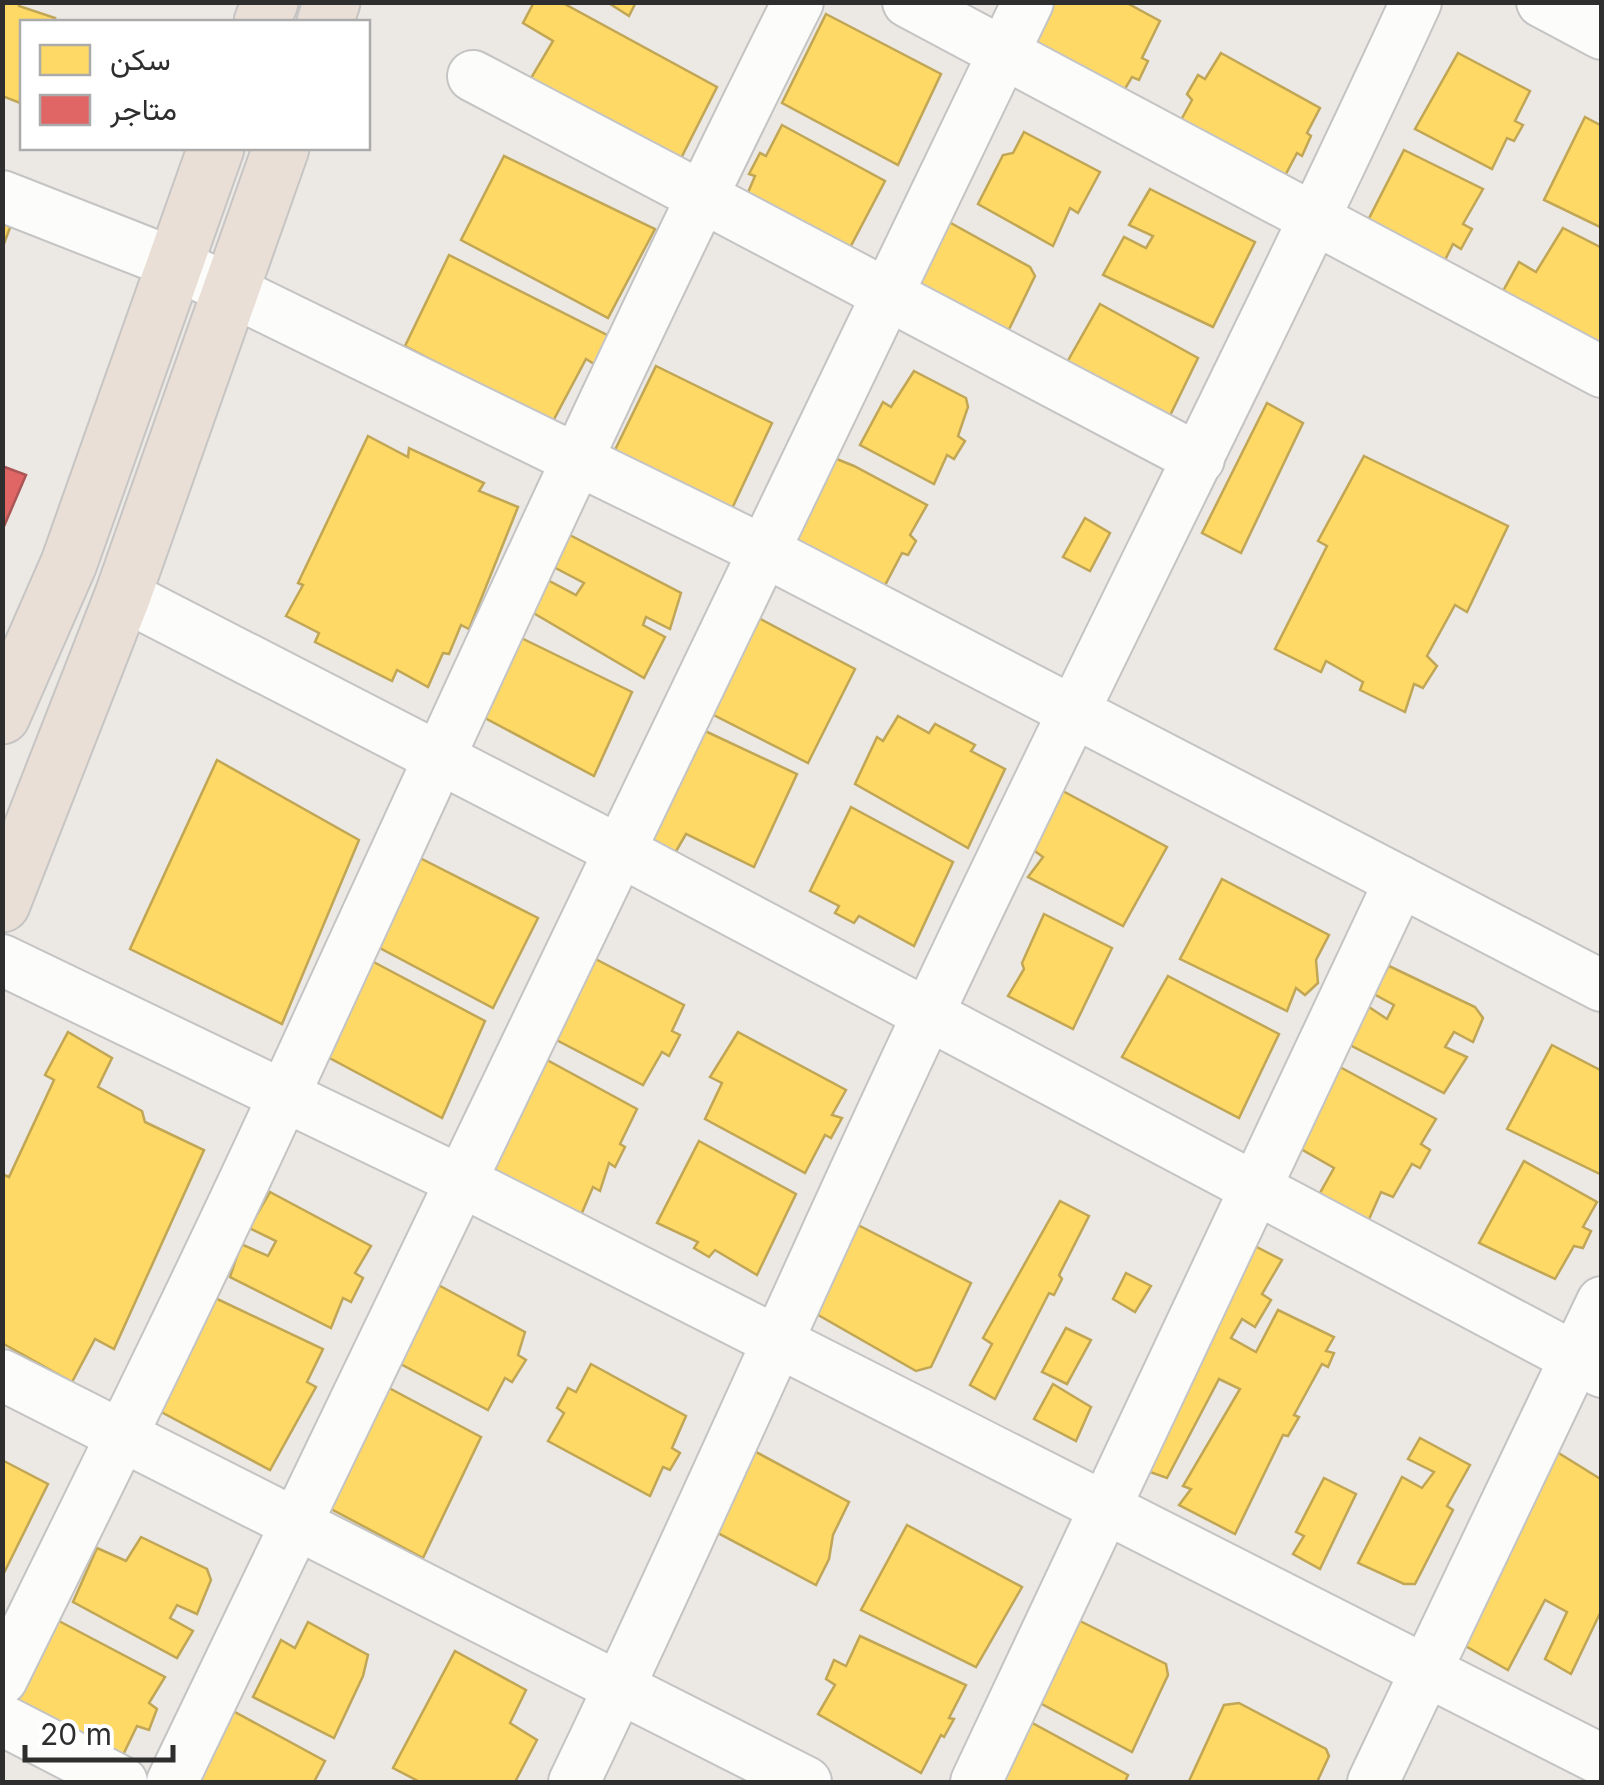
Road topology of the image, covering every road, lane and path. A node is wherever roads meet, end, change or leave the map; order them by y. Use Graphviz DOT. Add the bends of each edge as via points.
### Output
graph roads {
  1 [pos="798,2"];
  2 [pos="908,2"];
  3 [pos="1028,2"];
  4 [pos="1416,2"];
  5 [pos="1542,2"];
  6 [pos="1602,34"];
  7 [pos="1004,52"];
  8 [pos="473,76"];
  9 [pos="215,150"];
  10 [pos="279,150"];
  11 [pos="2,196"];
  12 [pos="701,196"];
  13 [pos="1315,221"];
  14 [pos="174,263"];
  15 [pos="230,290"];
  16 [pos="887,295"];
  17 [pos="1602,372"];
  18 [pos="576,459"];
  19 [pos="1199,459"];
  20 [pos="764,551"];
  21 [pos="124,595"];
  22 [pos="1071,713"];
  23 [pos="2,716"];
  24 [pos="439,758"];
  25 [pos="620,851"];
  26 [pos="1400,881"];
  27 [pos="2,904"];
  28 [pos="2,960"];
  29 [pos="1602,986"];
  30 [pos="928,1014"];
  31 [pos="284,1096"];
  32 [pos="461,1180"];
  33 [pos="1255,1189"];
  34 [pos="1602,1302"];
  35 [pos="778,1342"];
  36 [pos="1588,1365"];
  37 [pos="2,1375"];
  38 [pos="122,1436"];
  39 [pos="1104,1508"];
  40 [pos="296,1524"];
  41 [pos="1427,1670"];
  42 [pos="2,1679"];
  43 [pos="620,1688"];
  44 [pos="2,1720"];
  45 [pos="1602,1760"];
  46 [pos="122,1782"];
  47 [pos="172,1782"];
  48 [pos="574,1782"];
  49 [pos="806,1782"];
  50 [pos="976,1782"];
  51 [pos="1373,1782"];
  1 -- 12 [label="street"];
  2 -- 7 [label="street"];
  3 -- 7 [label="street"];
  4 -- 13 [label="street"];
  5 -- 6 [label="street"];
  7 -- 13 [label="street"];
  7 -- 16 [label="street"];
  8 -- 12 [label="street"];
  9 -- 14 [label="highway"];
  10 -- 15 [label="highway"];
  11 -- 14 [label="street"];
  12 -- 16 [label="street"];
  12 -- 18 [label="street"];
  13 -- 17 [label="street"];
  13 -- 19 [label="street"];
  14 -- 15 [label="street"];
  14 -- 23 [label="highway" via="69,563"];
  15 -- 18 [label="street"];
  15 -- 21 [label="highway"];
  16 -- 19 [label="street"];
  16 -- 20 [label="street"];
  18 -- 20 [label="street"];
  18 -- 24 [label="street"];
  19 -- 22 [label="street"];
  20 -- 22 [label="street"];
  20 -- 25 [label="street"];
  21 -- 24 [label="street"];
  21 -- 27 [label="highway"];
  22 -- 26 [label="street"];
  22 -- 30 [label="street"];
  24 -- 25 [label="street"];
  24 -- 31 [label="street"];
  25 -- 30 [label="street"];
  25 -- 32 [label="street"];
  26 -- 29 [label="street"];
  26 -- 33 [label="street"];
  28 -- 31 [label="street"];
  30 -- 33 [label="street"];
  30 -- 35 [label="street"];
  31 -- 32 [label="street"];
  31 -- 38 [label="street"];
  32 -- 35 [label="street"];
  32 -- 40 [label="street"];
  33 -- 36 [label="street"];
  33 -- 39 [label="street"];
  34 -- 36 [label="street"];
  35 -- 39 [label="street"];
  35 -- 43 [label="street"];
  36 -- 41 [label="street"];
  37 -- 38 [label="street"];
  38 -- 40 [label="street"];
  38 -- 42 [label="street"];
  39 -- 41 [label="street"];
  39 -- 50 [label="street"];
  40 -- 43 [label="street"];
  40 -- 47 [label="street"];
  41 -- 45 [label="street"];
  41 -- 51 [label="street"];
  43 -- 48 [label="street"];
  43 -- 49 [label="street"];
  44 -- 46 [label="street"];
}
